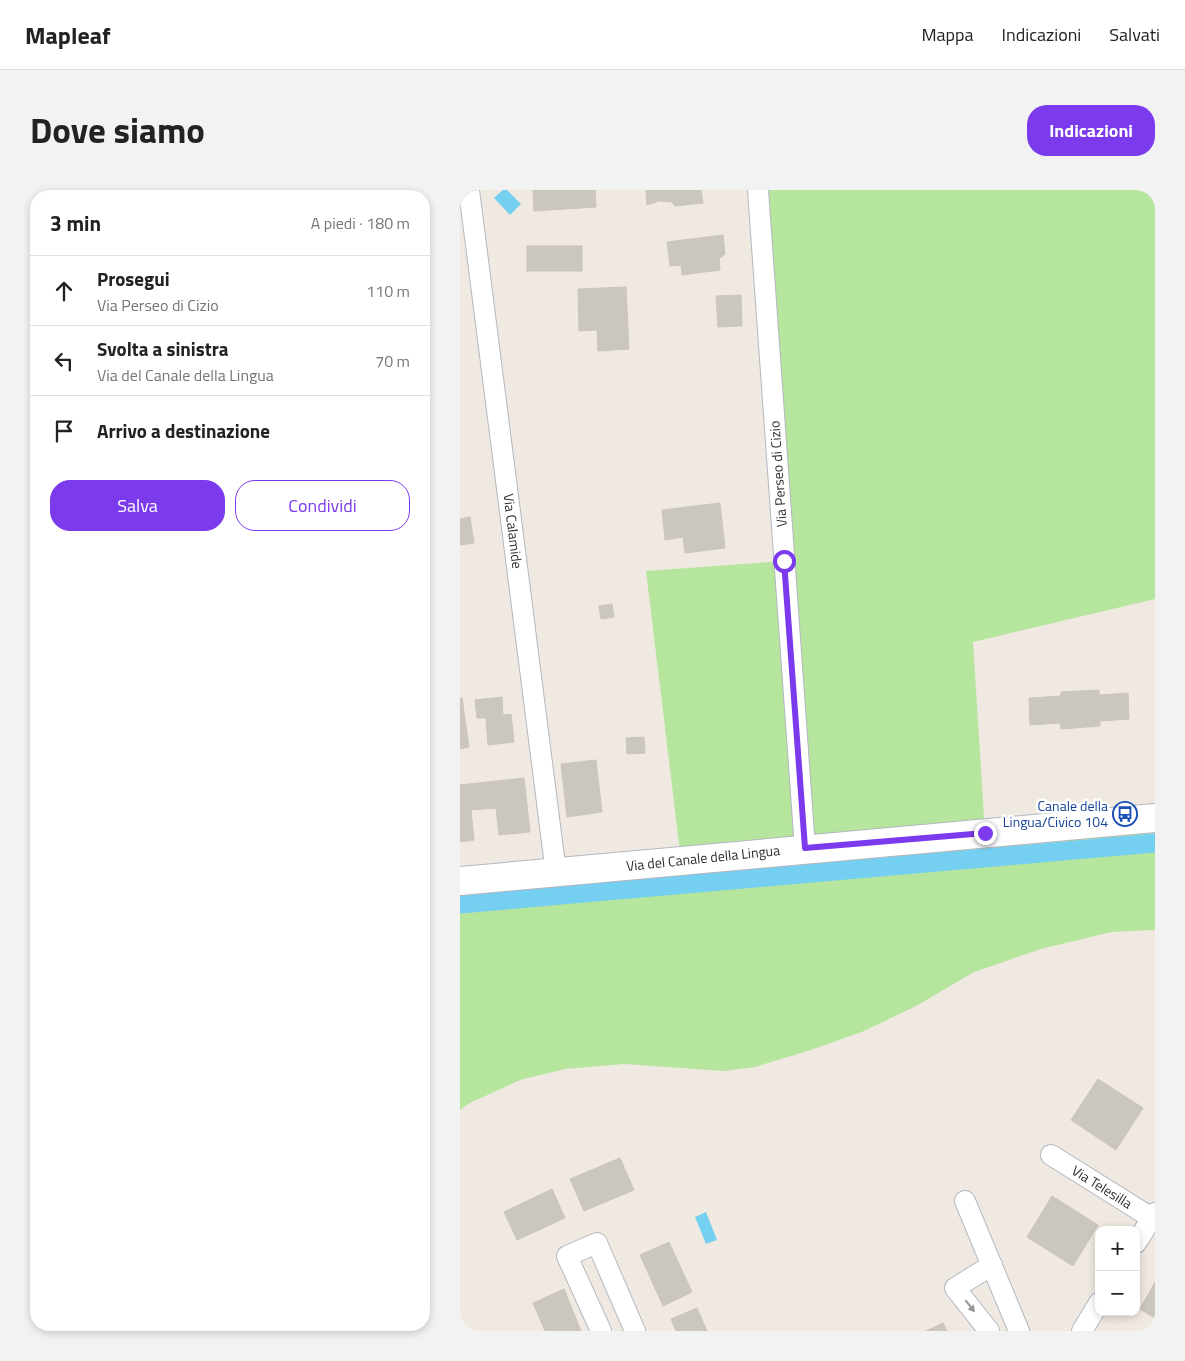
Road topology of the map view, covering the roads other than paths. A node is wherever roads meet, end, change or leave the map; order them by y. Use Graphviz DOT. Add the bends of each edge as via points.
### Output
graph roads {
  1 [pos="469,190"];
  2 [pos="758,190"];
  3 [pos="1155,818"];
  4 [pos="805,848"];
  5 [pos="556,873"];
  6 [pos="460,881"];
  7 [pos="1052,1155"];
  8 [pos="965,1201"];
  9 [pos="1154,1217"];
  10 [pos="1140,1237"];
  11 [pos="992,1265"];
  12 [pos="1095,1310"];
  13 [pos="601,1331"];
  14 [pos="636,1331"];
  15 [pos="989,1331"];
  16 [pos="1019,1331"];
  17 [pos="1082,1331"];
  1 -- 5 [label="street, Via Calamide"];
  2 -- 4 [label="street, Via Perseo di Cizio"];
  3 -- 4 [label="street, Via del Canale della Lingua"];
  4 -- 5 [label="street, Via del Canale della Lingua"];
  5 -- 6 [label="street, Via del Canale della Lingua"];
  7 -- 9 [label="street, Via Telesilla"];
  8 -- 11 [label="street"];
  9 -- 10 [label="street, Via Telesilla"];
  11 -- 15 [label="street, one-way" via="955,1288"];
  11 -- 16 [label="street"];
  12 -- 17 [label="street"];
  13 -- 14 [label="street" via="567,1256 596,1243"];
}
